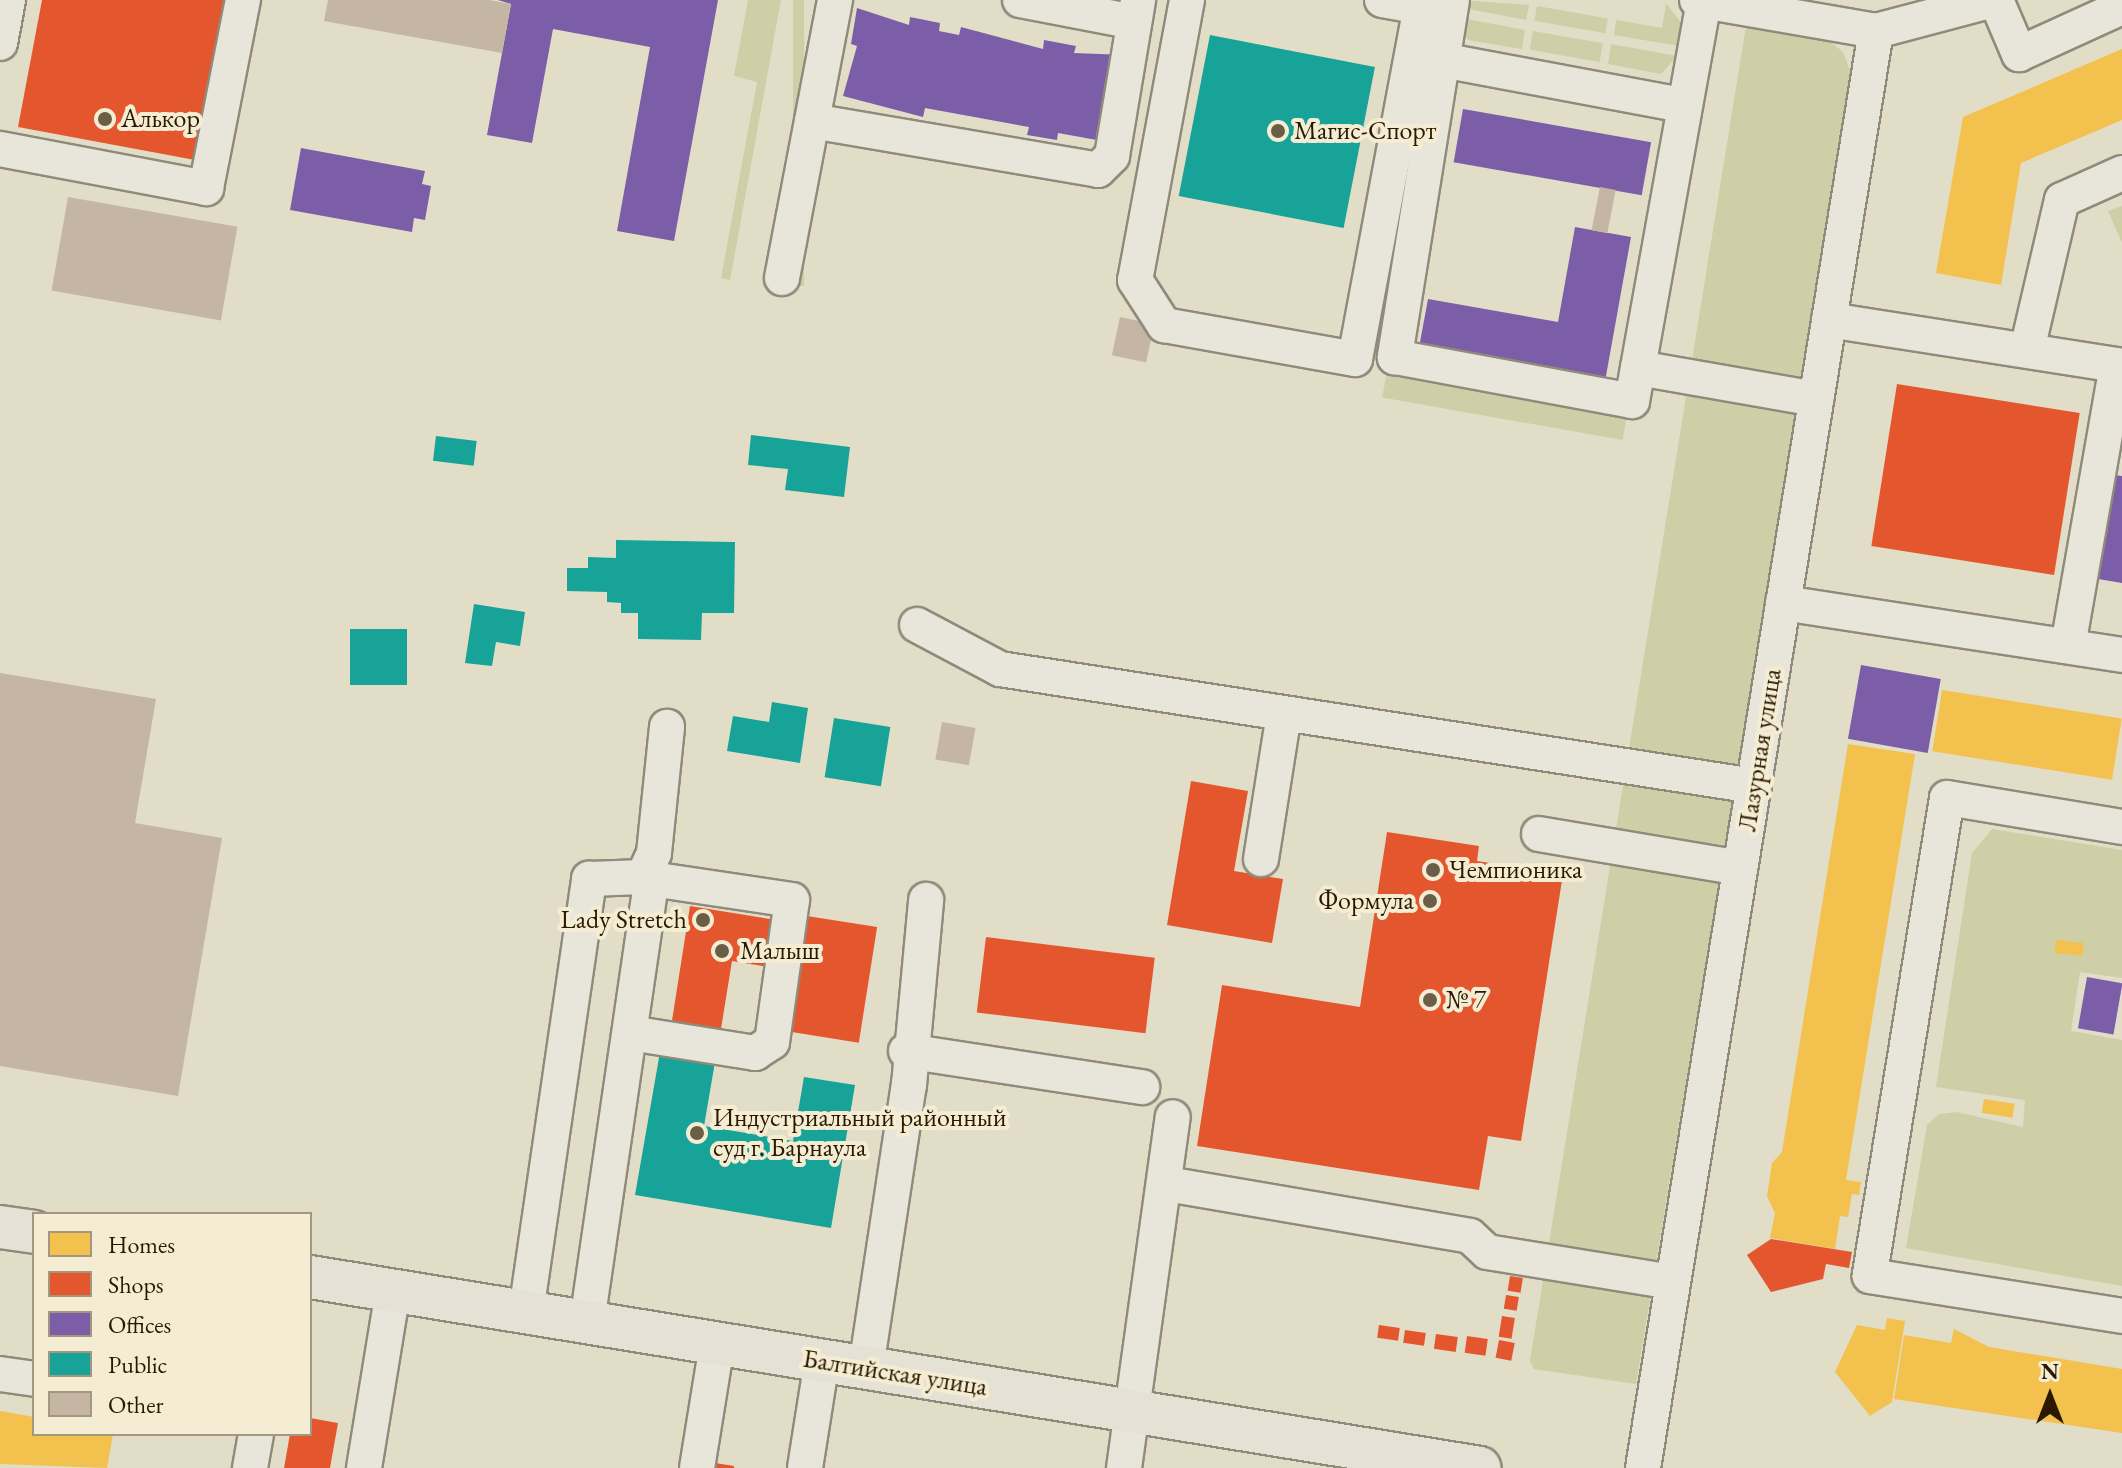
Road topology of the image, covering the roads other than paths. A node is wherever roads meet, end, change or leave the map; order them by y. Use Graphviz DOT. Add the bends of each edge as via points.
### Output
graph roads {
  1 [pos="8,0"];
  2 [pos="243,0"];
  3 [pos="835,0"];
  4 [pos="1020,0"];
  5 [pos="1187,0"];
  6 [pos="1382,0"];
  7 [pos="1702,0"];
  8 [pos="1994,0"];
  9 [pos="1432,2"];
  10 [pos="1772,6"];
  11 [pos="2122,7"];
  12 [pos="1136,11"];
  13 [pos="1876,31"];
  14 [pos="0,43"];
  15 [pos="1447,61"];
  16 [pos="1682,105"];
  17 [pos="812,121"];
  18 [pos="0,149"];
  19 [pos="2122,173"];
  20 [pos="782,278"];
  21 [pos="1829,320"];
  22 [pos="2027,350"];
  23 [pos="2119,365"];
  24 [pos="1638,368"];
  25 [pos="1816,399"];
  26 [pos="1783,603"];
  27 [pos="917,625"];
  28 [pos="2068,646"];
  29 [pos="2122,655"];
  30 [pos="1284,714"];
  31 [pos="667,727"];
  32 [pos="1754,786"];
  33 [pos="2122,827"];
  34 [pos="1539,834"];
  35 [pos="1261,859"];
  36 [pos="1740,868"];
  37 [pos="647,878"];
  38 [pos="926,900"];
  39 [pos="630,1033"];
  40 [pos="906,1051"];
  41 [pos="1142,1087"];
  42 [pos="1173,1117"];
  43 [pos="1167,1184"];
  44 [pos="0,1227"];
  45 [pos="32,1232"];
  46 [pos="312,1277"];
  47 [pos="1673,1282"];
  48 [pos="393,1291"];
  49 [pos="526,1312"];
  50 [pos="2122,1316"];
  51 [pos="587,1322"];
  52 [pos="717,1344"];
  53 [pos="822,1361"];
  54 [pos="866,1368"];
  55 [pos="1133,1411"];
  56 [pos="256,1436"];
  57 [pos="1319,1455"];
  58 [pos="250,1468"];
  59 [pos="364,1468"];
  60 [pos="697,1468"];
  61 [pos="805,1468"];
  62 [pos="1124,1468"];
  63 [pos="1480,1468"];
  64 [pos="1643,1468"];
  1 -- 14 [label="street"];
  2 -- 18 [label="street" via="206,188"];
  3 -- 17 [label="street"];
  4 -- 12 [label="street"];
  5 -- 9 [label="street" via="1135,280 1164,325 1355,359"];
  6 -- 9 [label="street"];
  7 -- 10 [label="street"];
  7 -- 16 [label="street"];
  8 -- 11 [label="street" via="2019,54"];
  8 -- 13 [label="street"];
  9 -- 15 [label="street"];
  10 -- 13 [label="street"];
  12 -- 17 [label="street" via="1112,156 1098,170"];
  13 -- 21 [label="street, Лазурная улица"];
  15 -- 16 [label="street"];
  15 -- 24 [label="street" via="1395,357 1632,401"];
  16 -- 24 [label="street"];
  17 -- 20 [label="street"];
  19 -- 22 [label="street" via="2062,200"];
  21 -- 22 [label="street"];
  21 -- 25 [label="street, Лазурная улица"];
  22 -- 23 [label="street"];
  23 -- 28 [label="street"];
  24 -- 25 [label="street"];
  25 -- 26 [label="street, Лазурная улица"];
  26 -- 28 [label="street"];
  26 -- 32 [label="street, Лазурная улица"];
  27 -- 30 [label="street" via="1000,669"];
  28 -- 29 [label="street"];
  30 -- 32 [label="street"];
  30 -- 35 [label="street"];
  31 -- 37 [label="street"];
  32 -- 36 [label="street, Лазурная улица"];
  33 -- 50 [label="street" via="1947,798 1870,1276"];
  34 -- 36 [label="street"];
  36 -- 47 [label="street, Лазурная улица"];
  37 -- 39 [label="street"];
  37 -- 39 [label="street" via="792,900 772,1042 755,1053"];
  37 -- 49 [label="street" via="589,879"];
  38 -- 40 [label="street"];
  39 -- 51 [label="street"];
  40 -- 41 [label="street"];
  40 -- 54 [label="street" via="909,1085"];
  42 -- 43 [label="street"];
  43 -- 47 [label="street" via="1470,1236 1487,1252"];
  43 -- 55 [label="street"];
  44 -- 45 [label="main road"];
  46 -- 48 [label="main road, Балтийская улица"];
  47 -- 64 [label="street, Лазурная улица"];
  48 -- 49 [label="main road, Балтийская улица"];
  48 -- 59 [label="street"];
  49 -- 51 [label="main road, Балтийская улица"];
  51 -- 52 [label="main road, Балтийская улица"];
  52 -- 53 [label="main road, Балтийская улица"];
  52 -- 60 [label="street"];
  53 -- 54 [label="main road, Балтийская улица"];
  53 -- 61 [label="street"];
  54 -- 55 [label="main road, Балтийская улица"];
  55 -- 57 [label="main road, Балтийская улица"];
  55 -- 62 [label="street"];
  56 -- 58 [label="street"];
  57 -- 63 [label="main road, Балтийская улица"];
}
